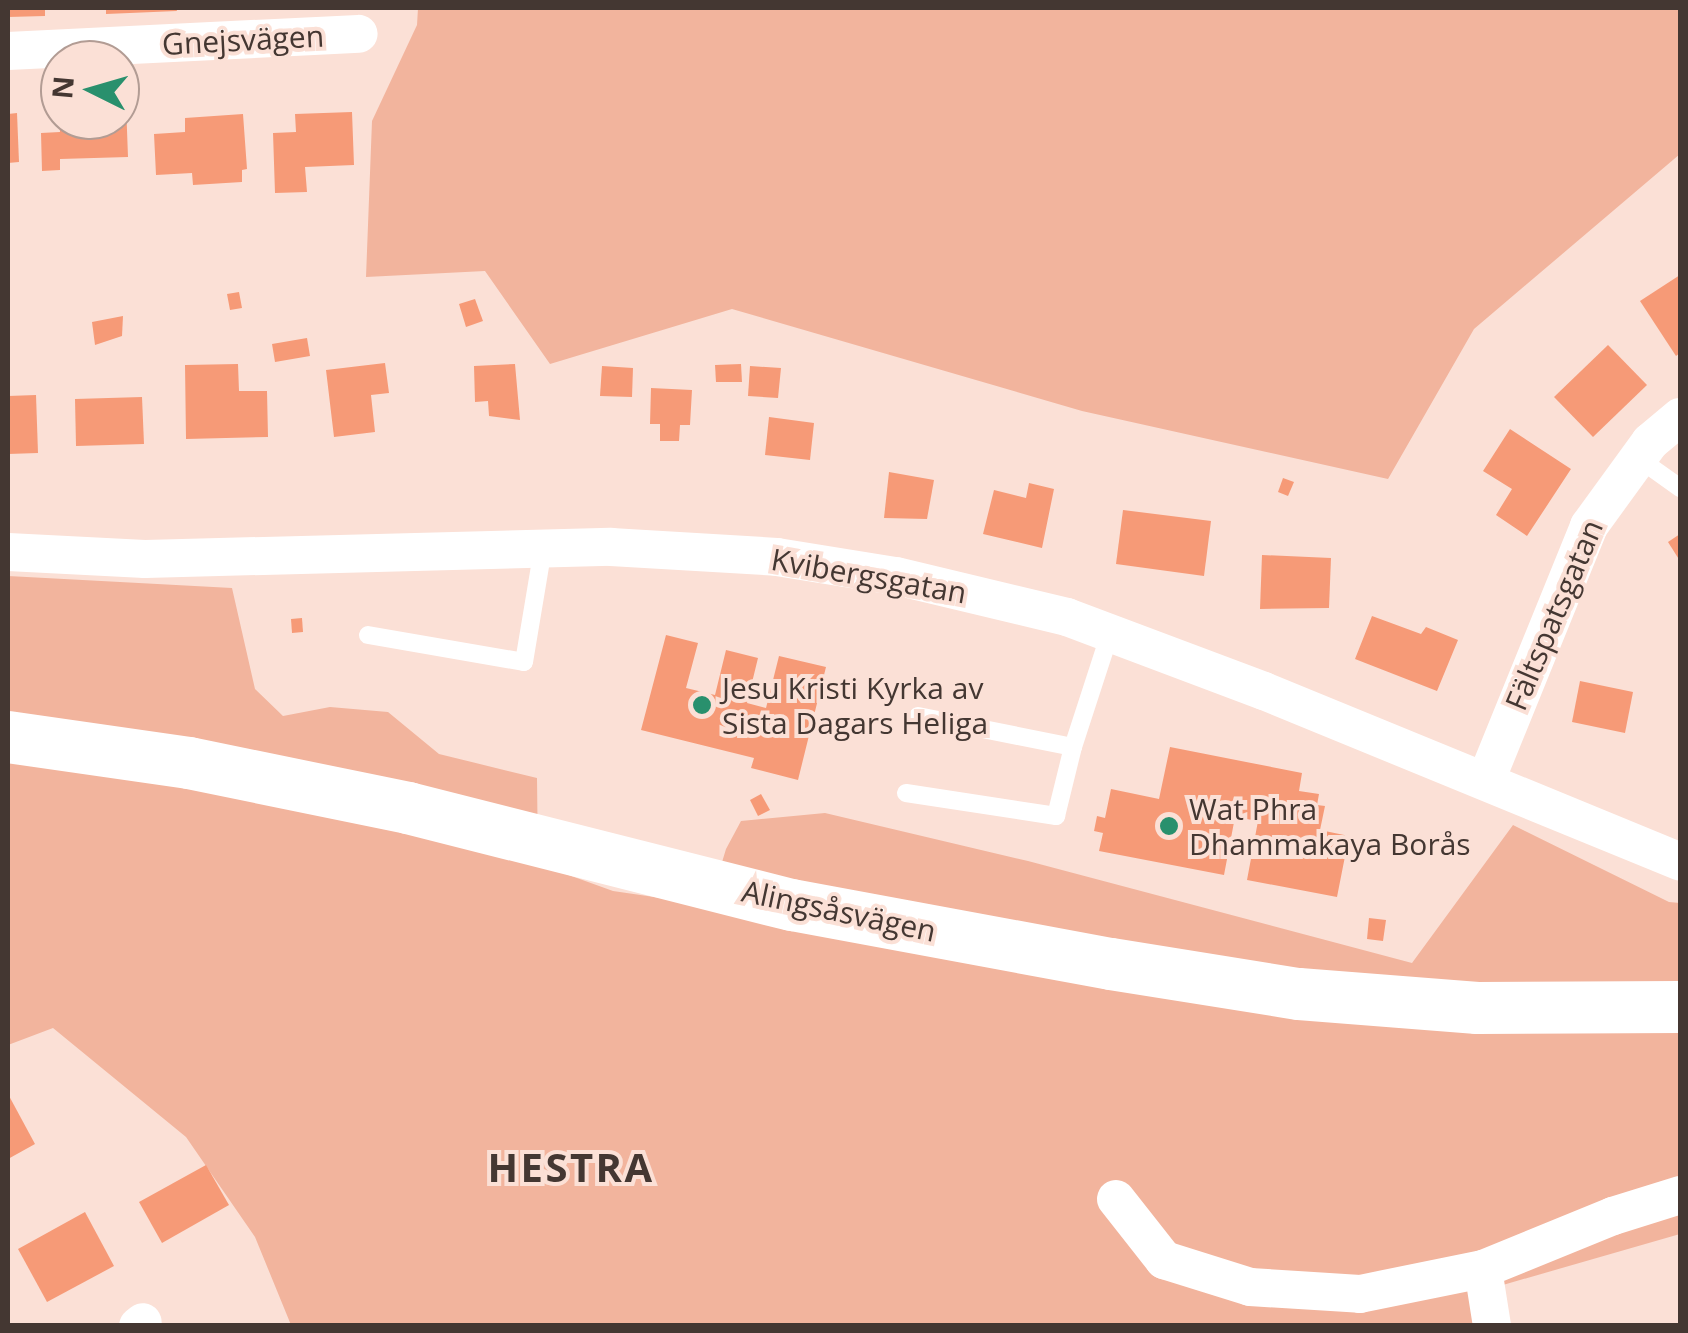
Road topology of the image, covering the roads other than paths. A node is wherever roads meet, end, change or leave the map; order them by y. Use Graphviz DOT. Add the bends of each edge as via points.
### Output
graph roads {
  1 [pos="359,34"];
  2 [pos="8,51"];
  3 [pos="1680,417"];
  4 [pos="1638,458"];
  5 [pos="1680,488"];
  6 [pos="543,548"];
  7 [pos="8,552"];
  8 [pos="1110,633"];
  9 [pos="368,635"];
  10 [pos="918,716"];
  11 [pos="8,737"];
  12 [pos="1073,747"];
  13 [pos="1486,780"];
  14 [pos="906,793"];
  15 [pos="1680,862"];
  16 [pos="1680,1007"];
  17 [pos="1680,1195"];
  18 [pos="1116,1199"];
  19 [pos="1482,1269"];
  20 [pos="1492,1326"];
  1 -- 2 [label="street, Gnejsvägen"];
  3 -- 4 [label="street, Fältspatsgatan"];
  4 -- 5 [label="lane"];
  4 -- 13 [label="street, Fältspatsgatan" via="1589,526"];
  6 -- 7 [label="street, Kvibergsgatan" via="145,559"];
  6 -- 8 [label="street, Kvibergsgatan" via="777,557 896,576"];
  6 -- 9 [label="lane" via="524,662"];
  8 -- 12 [label="lane"];
  8 -- 13 [label="street, Kvibergsgatan"];
  10 -- 12 [label="lane"];
  11 -- 16 [label="main road, Alingsåsvägen" via="189,762 408,808 792,905 1110,964 1299,994 1477,1008"];
  12 -- 14 [label="lane" via="1056,816"];
  13 -- 15 [label="street, Kvibergsgatan"];
  17 -- 19 [label="street"];
  18 -- 19 [label="street" via="1164,1260 1250,1287 1360,1294"];
  19 -- 20 [label="street"];
}
